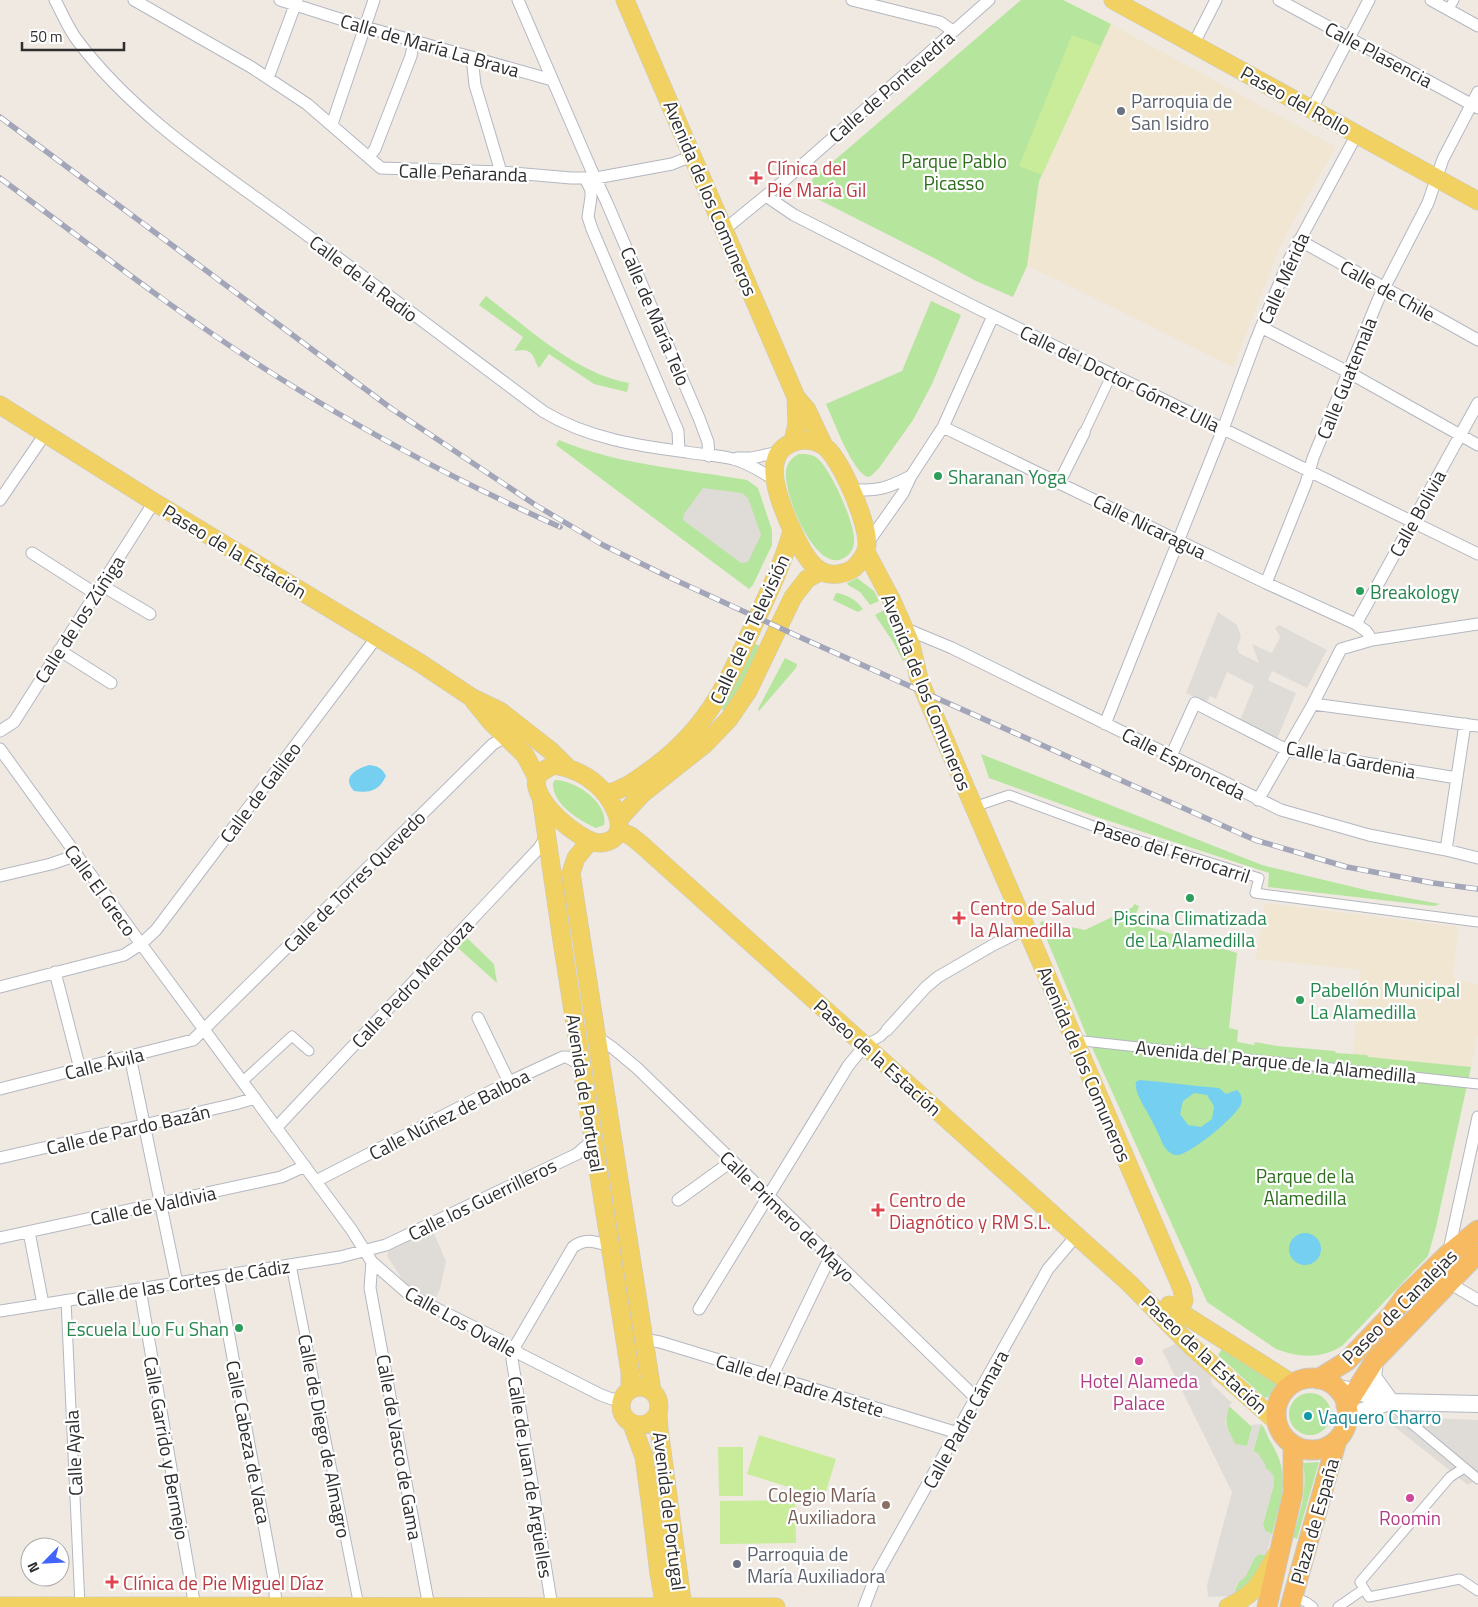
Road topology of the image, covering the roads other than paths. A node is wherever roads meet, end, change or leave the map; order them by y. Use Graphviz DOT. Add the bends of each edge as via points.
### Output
graph roads {
  1 [pos="55,0"];
  2 [pos="134,0"];
  3 [pos="280,0"];
  4 [pos="374,0"];
  5 [pos="518,0"];
  6 [pos="625,0"];
  7 [pos="852,0"];
  8 [pos="989,0"];
  9 [pos="1113,0"];
  10 [pos="1216,0"];
  11 [pos="1280,0"];
  12 [pos="1369,0"];
  13 [pos="1431,0"];
  14 [pos="296,2"];
  15 [pos="1451,5"];
  16 [pos="1478,26"];
  17 [pos="365,27"];
  18 [pos="953,31"];
  19 [pos="1349,38"];
  20 [pos="414,40"];
  21 [pos="1194,43"];
  22 [pos="472,57"];
  23 [pos="268,78"];
  24 [pos="552,80"];
  25 [pos="1478,92"];
  26 [pos="1475,106"];
  27 [pos="1312,109"];
  28 [pos="332,124"];
  29 [pos="1357,134"];
  30 [pos="692,156"];
  31 [pos="369,157"];
  32 [pos="501,172"];
  33 [pos="591,178"];
  34 [pos="1436,178"];
  35 [pos="766,196"];
  36 [pos="1478,201"];
  37 [pos="724,230"];
  38 [pos="1299,240"];
  39 [pos="1383,288"];
  40 [pos="993,316"];
  41 [pos="1261,327"];
  42 [pos="1478,340"];
  43 [pos="1348,372"];
  44 [pos="1112,374"];
  45 [pos="796,397"];
  46 [pos="1478,403"];
  47 [pos="0,405"];
  48 [pos="943,427"];
  49 [pos="1223,429"];
  50 [pos="1084,433"];
  51 [pos="45,434"];
  52 [pos="1460,435"];
  53 [pos="1478,445"];
  54 [pos="824,446"];
  55 [pos="786,447"];
  56 [pos="679,451"];
  57 [pos="709,456"];
  58 [pos="732,459"];
  59 [pos="1309,471"];
  60 [pos="912,476"];
  61 [pos="774,479"];
  62 [pos="1059,483"];
  63 [pos="850,488"];
  64 [pos="0,500"];
  65 [pos="154,502"];
  66 [pos="1413,522"];
  67 [pos="792,531"];
  68 [pos="1179,540"];
  69 [pos="866,548"];
  70 [pos="32,553"];
  71 [pos="1478,554"];
  72 [pos="821,571"];
  73 [pos="1266,583"];
  74 [pos="98,589"];
  75 [pos="150,614"];
  76 [pos="1356,624"];
  77 [pos="1478,624"];
  78 [pos="904,628"];
  79 [pos="377,637"];
  80 [pos="1372,640"];
  81 [pos="60,650"];
  82 [pos="111,682"];
  83 [pos="471,697"];
  84 [pos="1313,704"];
  85 [pos="1105,724"];
  86 [pos="1465,724"];
  87 [pos="1478,726"];
  88 [pos="0,731"];
  89 [pos="507,736"];
  90 [pos="0,749"];
  91 [pos="1287,750"];
  92 [pos="1171,756"];
  93 [pos="567,767"];
  94 [pos="537,778"];
  95 [pos="1457,778"];
  96 [pos="606,794"];
  97 [pos="541,797"];
  98 [pos="1258,800"];
  99 [pos="974,807"];
  100 [pos="619,825"];
  101 [pos="546,837"];
  102 [pos="590,841"];
  103 [pos="1446,850"];
  104 [pos="77,854"];
  105 [pos="1478,858"];
  106 [pos="0,876"];
  107 [pos="1478,922"];
  108 [pos="1027,928"];
  109 [pos="141,944"];
  110 [pos="55,972"];
  111 [pos="0,987"];
  112 [pos="478,1018"];
  113 [pos="204,1029"];
  114 [pos="887,1030"];
  115 [pos="596,1036"];
  116 [pos="1074,1040"];
  117 [pos="865,1045"];
  118 [pos="309,1052"];
  119 [pos="130,1056"];
  120 [pos="582,1066"];
  121 [pos="80,1069"];
  122 [pos="242,1082"];
  123 [pos="509,1082"];
  124 [pos="1478,1084"];
  125 [pos="0,1089"];
  126 [pos="255,1098"];
  127 [pos="1478,1117"];
  128 [pos="144,1125"];
  129 [pos="276,1128"];
  130 [pos="594,1140"];
  131 [pos="0,1158"];
  132 [pos="732,1161"];
  133 [pos="305,1166"];
  134 [pos="316,1181"];
  135 [pos="768,1197"];
  136 [pos="678,1200"];
  137 [pos="160,1203"];
  138 [pos="1478,1230"];
  139 [pos="29,1232"];
  140 [pos="1076,1236"];
  141 [pos="0,1238"];
  142 [pos="1464,1244"];
  143 [pos="610,1246"];
  144 [pos="365,1250"];
  145 [pos="1447,1255"];
  146 [pos="830,1258"];
  147 [pos="372,1262"];
  148 [pos="291,1265"];
  149 [pos="218,1277"];
  150 [pos="392,1280"];
  151 [pos="177,1283"];
  152 [pos="1134,1287"];
  153 [pos="370,1288"];
  154 [pos="1444,1288"];
  155 [pos="140,1289"];
  156 [pos="66,1300"];
  157 [pos="1478,1300"];
  158 [pos="43,1304"];
  159 [pos="699,1309"];
  160 [pos="1179,1310"];
  161 [pos="0,1311"];
  162 [pos="1159,1312"];
  163 [pos="643,1339"];
  164 [pos="514,1348"];
  165 [pos="1376,1360"];
  166 [pos="772,1377"];
  167 [pos="1318,1379"];
  168 [pos="1293,1384"];
  169 [pos="652,1391"];
  170 [pos="626,1394"];
  171 [pos="976,1399"];
  172 [pos="1391,1402"];
  173 [pos="1350,1404"];
  174 [pos="1478,1404"];
  175 [pos="658,1414"];
  176 [pos="1276,1421"];
  177 [pos="632,1424"];
  178 [pos="958,1433"];
  179 [pos="1337,1440"];
  180 [pos="1292,1444"];
  181 [pos="1464,1468"];
  182 [pos="1478,1479"];
  183 [pos="1279,1548"];
  184 [pos="1364,1589"];
  185 [pos="1478,1591"];
  186 [pos="1287,1603"];
  187 [pos="0,1606"];
  188 [pos="80,1606"];
  189 [pos="276,1606"];
  190 [pos="359,1606"];
  191 [pos="195,1607"];
  192 [pos="230,1607"];
  193 [pos="429,1607"];
  194 [pos="500,1607"];
  195 [pos="552,1607"];
  196 [pos="594,1607"];
  197 [pos="665,1607"];
  198 [pos="683,1607"];
  199 [pos="776,1607"];
  200 [pos="864,1607"];
  201 [pos="1228,1607"];
  202 [pos="1267,1607"];
  203 [pos="1313,1607"];
  204 [pos="1338,1607"];
  1 -- 56 [label="street, Calle de la Radio" via="76,39 90,56 129,98 188,148 544,412 561,422 603,437"];
  2 -- 23 [label="street, Calle Peñaranda"];
  3 -- 14 [label="street, Calle de María La Brava"];
  4 -- 17 [label="street"];
  5 -- 24 [label="street"];
  6 -- 30 [label="main road, Avenida de los Comuneros"];
  7 -- 18 [label="street" via="940,22"];
  8 -- 18 [label="street, Calle de Pontevedra"];
  9 -- 21 [label="main road, Paseo del Rollo"];
  10 -- 21 [label="street"];
  11 -- 19 [label="street, Calle Plasencia"];
  12 -- 19 [label="street"];
  13 -- 15 [label="street"];
  14 -- 17 [label="street, Calle de María La Brava"];
  14 -- 23 [label="street"];
  15 -- 16 [label="street"];
  17 -- 20 [label="street, Calle de María La Brava"];
  17 -- 28 [label="street"];
  18 -- 35 [label="street, Calle de Pontevedra"];
  19 -- 26 [label="street, Calle Plasencia"];
  19 -- 27 [label="street"];
  20 -- 22 [label="street, Calle de María La Brava"];
  20 -- 31 [label="street" via="411,56"];
  21 -- 27 [label="main road, Paseo del Rollo"];
  22 -- 24 [label="street, Calle de María La Brava"];
  22 -- 32 [label="street" via="475,85"];
  23 -- 28 [label="street, Calle Peñaranda"];
  24 -- 33 [label="street"];
  25 -- 26 [label="street, Calle Guatemala"];
  26 -- 34 [label="street, Calle Guatemala" via="1443,159"];
  27 -- 29 [label="main road, Paseo del Rollo"];
  28 -- 31 [label="street, Calle Peñaranda"];
  29 -- 34 [label="main road, Paseo del Rollo"];
  29 -- 38 [label="street, Calle Mérida"];
  30 -- 33 [label="street, Calle Peñaranda" via="672,164"];
  30 -- 37 [label="main road, Avenida de los Comuneros"];
  31 -- 32 [label="street, Calle Peñaranda" via="381,168"];
  32 -- 33 [label="street, Calle Peñaranda"];
  33 -- 56 [label="street" via="588,217 678,431"];
  33 -- 57 [label="street, Calle de María Telo" via="706,435"];
  34 -- 36 [label="main road, Paseo del Rollo"];
  34 -- 39 [label="street, Calle Guatemala" via="1428,203"];
  35 -- 37 [label="street, Calle de Pontevedra"];
  35 -- 40 [label="street, Calle del Doctor Gómez Ulla" via="794,215"];
  37 -- 45 [label="main road, Avenida de los Comuneros"];
  38 -- 39 [label="street, Calle de Chile"];
  38 -- 41 [label="street, Calle Mérida"];
  39 -- 42 [label="street, Calle de Chile"];
  39 -- 43 [label="street, Calle Guatemala"];
  40 -- 44 [label="street, Calle del Doctor Gómez Ulla"];
  40 -- 48 [label="street"];
  41 -- 43 [label="street"];
  41 -- 49 [label="street, Calle Mérida"];
  43 -- 52 [label="street"];
  43 -- 59 [label="street, Calle Guatemala"];
  44 -- 49 [label="street, Calle del Doctor Gómez Ulla"];
  44 -- 50 [label="street"];
  45 -- 54 [label="main road, Avenida de los Comuneros" via="807,410"];
  45 -- 55 [label="main road, Avenida de los Comuneros" via="797,424"];
  46 -- 52 [label="street, Calle Bolivia"];
  47 -- 51 [label="main road, Paseo de la Estación"];
  48 -- 60 [label="street"];
  48 -- 62 [label="street, Calle Nicaragua"];
  49 -- 59 [label="street, Calle del Doctor Gómez Ulla"];
  49 -- 68 [label="street, Calle Mérida"];
  50 -- 62 [label="street"];
  51 -- 64 [label="street"];
  51 -- 65 [label="main road, Paseo de la Estación"];
  52 -- 53 [label="street"];
  52 -- 66 [label="street, Calle Bolivia"];
  54 -- 55 [label="main road" via="811,440"];
  54 -- 63 [label="main road, Avenida de los Comuneros" via="842,470"];
  55 -- 58 [label="street, Calle de la Radio" via="751,458"];
  55 -- 61 [label="main road, Avenida de los Comuneros" via="774,465"];
  56 -- 57 [label="street, Calle de la Radio"];
  57 -- 58 [label="street, Calle de la Radio"];
  58 -- 61 [label="street, Calle de la Radio"];
  59 -- 66 [label="street, Calle del Doctor Gómez Ulla"];
  59 -- 73 [label="street, Calle Guatemala"];
  60 -- 63 [label="street" via="877,491"];
  60 -- 69 [label="street"];
  61 -- 67 [label="main road"];
  62 -- 68 [label="street, Calle Nicaragua"];
  63 -- 69 [label="main road, Avenida de los Comuneros" via="862,516"];
  65 -- 74 [label="street, Calle de los Zúñiga"];
  65 -- 79 [label="main road, Paseo de la Estación"];
  66 -- 71 [label="street, Calle del Doctor Gómez Ulla"];
  66 -- 76 [label="street, Calle Bolivia"];
  67 -- 72 [label="main road" via="804,552"];
  67 -- 96 [label="main road, Calle de la Televisión" via="782,564 713,708 659,764 633,783"];
  68 -- 73 [label="street, Calle Nicaragua"];
  68 -- 85 [label="street, Calle Mérida"];
  69 -- 72 [label="main road" via="860,562 850,571 838,574"];
  69 -- 78 [label="main road, Avenida de los Comuneros"];
  70 -- 74 [label="street"];
  72 -- 100 [label="main road, Calle de la Televisión" via="807,579 794,597 748,691 729,719 705,744 642,794"];
  73 -- 76 [label="street, Calle Nicaragua"];
  74 -- 75 [label="street"];
  74 -- 81 [label="street, Calle de los Zúñiga"];
  76 -- 80 [label="street"];
  77 -- 80 [label="street"];
  78 -- 85 [label="street, Calle Espronceda" via="952,648"];
  78 -- 99 [label="main road, Avenida de los Comuneros" via="920,679"];
  79 -- 83 [label="main road, Paseo de la Estación"];
  79 -- 109 [label="street, Calle de Galileo" via="156,930"];
  80 -- 84 [label="street" via="1341,649"];
  81 -- 82 [label="street"];
  81 -- 88 [label="street, Calle de los Zúñiga" via="14,722"];
  83 -- 89 [label="main road, Paseo de la Estación"];
  83 -- 93 [label="main road, Paseo de la Estación" via="509,717"];
  84 -- 86 [label="street"];
  84 -- 91 [label="street"];
  85 -- 92 [label="street, Calle Espronceda"];
  86 -- 87 [label="street"];
  86 -- 95 [label="street"];
  89 -- 94 [label="main road, Paseo de la Estación" via="525,755"];
  89 -- 113 [label="street, Calle de Torres Quevedo" via="493,744"];
  90 -- 104 [label="street, Calle El Greco"];
  91 -- 92 [label="street, Calle la Gardenia" via="1195,703"];
  91 -- 95 [label="street, Calle la Gardenia"];
  91 -- 98 [label="street"];
  92 -- 98 [label="street, Calle Espronceda"];
  93 -- 94 [label="main road" via="555,765 546,768"];
  93 -- 96 [label="main road, Paseo de la Estación" via="596,784"];
  94 -- 97 [label="main road, Paseo de la Estación"];
  95 -- 103 [label="street"];
  96 -- 100 [label="main road"];
  97 -- 101 [label="main road, Avenida de Portugal"];
  97 -- 102 [label="main road" via="568,828"];
  98 -- 103 [label="street, Calle Espronceda" via="1312,820"];
  99 -- 107 [label="street, Paseo del Ferrocarril" via="1009,795 1093,826 1258,878 1255,893"];
  99 -- 108 [label="main road, Avenida de los Comuneros"];
  100 -- 102 [label="main road, Calle de la Televisión" via="616,837 606,843"];
  100 -- 117 [label="main road, Paseo de la Estación"];
  101 -- 120 [label="main road, Avenida de Portugal"];
  101 -- 129 [label="street, Calle Pedro Mendoza"];
  102 -- 115 [label="main road, Avenida de Portugal" via="576,858 571,873"];
  103 -- 105 [label="street, Calle Espronceda"];
  104 -- 106 [label="street"];
  104 -- 109 [label="street, Calle El Greco"];
  108 -- 114 [label="street" via="938,977"];
  108 -- 116 [label="main road, Avenida de los Comuneros"];
  109 -- 110 [label="street, Calle de Galileo" via="124,954"];
  109 -- 113 [label="street, Calle El Greco"];
  110 -- 111 [label="street, Calle de Galileo"];
  110 -- 121 [label="street"];
  112 -- 123 [label="street"];
  113 -- 119 [label="street, Calle Ávila" via="193,1040"];
  113 -- 122 [label="street, Calle Los Ovalle"];
  114 -- 117 [label="street"];
  115 -- 132 [label="street, Calle Primero de Mayo" via="637,1068"];
  115 -- 163 [label="main road, Avenida de Portugal"];
  116 -- 124 [label="street, Avenida del Parque de la Alamedilla"];
  116 -- 160 [label="main road, Avenida de los Comuneros" via="1182,1289 1184,1302"];
  117 -- 135 [label="street" via="848,1066"];
  117 -- 140 [label="main road, Paseo de la Estación"];
  118 -- 122 [label="street" via="292,1036"];
  119 -- 121 [label="street, Calle Ávila"];
  119 -- 128 [label="street"];
  120 -- 123 [label="street, Calle Núñez de Balboa" via="562,1057"];
  120 -- 130 [label="main road, Avenida de Portugal"];
  121 -- 125 [label="street, Calle Ávila"];
  122 -- 126 [label="street, Calle Los Ovalle"];
  123 -- 134 [label="street, Calle Núñez de Balboa"];
  126 -- 128 [label="street, Calle de Pardo Bazán"];
  126 -- 129 [label="street, Calle Los Ovalle"];
  127 -- 142 [label="street"];
  128 -- 131 [label="street, Calle de Pardo Bazán"];
  128 -- 137 [label="street"];
  129 -- 133 [label="street, Calle Los Ovalle"];
  130 -- 143 [label="main road, Avenida de Portugal"];
  130 -- 144 [label="street, Calle los Guerrilleros" via="577,1154 386,1245"];
  132 -- 135 [label="street, Calle Primero de Mayo"];
  132 -- 136 [label="street"];
  133 -- 134 [label="street, Calle Los Ovalle"];
  133 -- 137 [label="street, Calle de Valdivia" via="282,1177"];
  134 -- 144 [label="street, Calle Los Ovalle"];
  135 -- 146 [label="street, Calle Primero de Mayo"];
  135 -- 159 [label="street"];
  137 -- 139 [label="street, Calle de Valdivia"];
  137 -- 151 [label="street"];
  138 -- 142 [label="highway, Paseo de Canalejas"];
  139 -- 141 [label="street, Calle de Valdivia"];
  139 -- 158 [label="street"];
  140 -- 152 [label="main road, Paseo de la Estación"];
  140 -- 171 [label="street, Calle Padre Cámara" via="1048,1269"];
  142 -- 145 [label="highway, Paseo de Canalejas"];
  142 -- 154 [label="highway, Paseo de Canalejas"];
  143 -- 164 [label="street" via="590,1240 573,1247"];
  143 -- 170 [label="main road, Avenida de Portugal" via="630,1372"];
  144 -- 147 [label="street, Calle Los Ovalle"];
  144 -- 148 [label="street, Calle de las Cortes de Cádiz"];
  145 -- 154 [label="street"];
  145 -- 167 [label="highway, Paseo de Canalejas" via="1347,1361"];
  146 -- 166 [label="street"];
  146 -- 171 [label="street, Calle Primero de Mayo"];
  147 -- 150 [label="street, Calle Los Ovalle"];
  147 -- 153 [label="street, Calle de Vasco de Gama"];
  148 -- 149 [label="street, Calle de las Cortes de Cádiz"];
  148 -- 190 [label="street, Calle de Diego de Almagro"];
  149 -- 151 [label="street, Calle de las Cortes de Cádiz"];
  149 -- 189 [label="street, Calle Cabeza de Vaca" via="274,1578"];
  150 -- 153 [label="street"];
  150 -- 164 [label="street, Calle Los Ovalle" via="411,1296"];
  151 -- 155 [label="street, Calle de las Cortes de Cádiz"];
  152 -- 160 [label="main road, Paseo de la Estación"];
  152 -- 162 [label="main road, Paseo de la Estación"];
  153 -- 193 [label="street, Calle de Vasco de Gama"];
  154 -- 157 [label="street"];
  154 -- 165 [label="highway, Paseo de Canalejas"];
  155 -- 156 [label="street, Calle de las Cortes de Cádiz"];
  155 -- 191 [label="street, Calle Garrido y Bermejo"];
  156 -- 158 [label="street, Calle de las Cortes de Cádiz"];
  156 -- 188 [label="street, Calle Ayala"];
  158 -- 161 [label="street, Calle de las Cortes de Cádiz"];
  160 -- 162 [label="main road"];
  160 -- 168 [label="main road, Paseo de la Estación"];
  162 -- 176 [label="main road, Paseo de la Estación"];
  163 -- 166 [label="street, Calle del Padre Astete"];
  163 -- 169 [label="main road, Avenida de Portugal"];
  164 -- 170 [label="street, Calle Los Ovalle" via="601,1395 612,1399"];
  164 -- 195 [label="street, Calle de Juan de Argüelles" via="512,1368"];
  165 -- 172 [label="main road" via="1373,1377"];
  165 -- 173 [label="highway, Paseo de Canalejas"];
  166 -- 178 [label="street, Calle del Padre Astete"];
  167 -- 168 [label="highway" via="1305,1379"];
  167 -- 173 [label="highway" via="1336,1388"];
  168 -- 176 [label="highway" via="1282,1394 1276,1407"];
  169 -- 170 [label="main road" via="641,1387"];
  169 -- 175 [label="main road" via="658,1400"];
  170 -- 177 [label="main road" via="621,1406 622,1414"];
  171 -- 178 [label="street, Calle Padre Cámara"];
  172 -- 173 [label="main road"];
  172 -- 173 [label="main road"];
  172 -- 174 [label="main road"];
  172 -- 181 [label="street"];
  173 -- 179 [label="highway, Plaza de España"];
  175 -- 177 [label="main road" via="648,1424"];
  175 -- 198 [label="main road, Avenida de Portugal"];
  176 -- 180 [label="highway" via="1282,1435"];
  177 -- 197 [label="main road, Avenida de Portugal" via="644,1457"];
  178 -- 200 [label="street, Calle Padre Cámara" via="875,1578"];
  179 -- 180 [label="highway, Plaza de España" via="1315,1450"];
  179 -- 186 [label="highway, Plaza de España"];
  180 -- 183 [label="highway, Plaza de España" via="1293,1492"];
  181 -- 182 [label="street"];
  181 -- 184 [label="street" via="1450,1477 1360,1582"];
  183 -- 201 [label="main road" via="1261,1583 1246,1598"];
  183 -- 202 [label="highway, Plaza de España"];
  184 -- 185 [label="street" via="1369,1597 1460,1579"];
  184 -- 204 [label="street"];
  186 -- 203 [label="street" via="1306,1602"];
  187 -- 188 [label="main road"];
  188 -- 191 [label="main road"];
  189 -- 190 [label="main road"];
  189 -- 192 [label="main road"];
  190 -- 193 [label="main road"];
  191 -- 192 [label="main road"];
  193 -- 194 [label="main road"];
  194 -- 195 [label="main road"];
  195 -- 196 [label="main road"];
  196 -- 197 [label="main road"];
  197 -- 198 [label="main road"];
  198 -- 199 [label="main road"];
}
